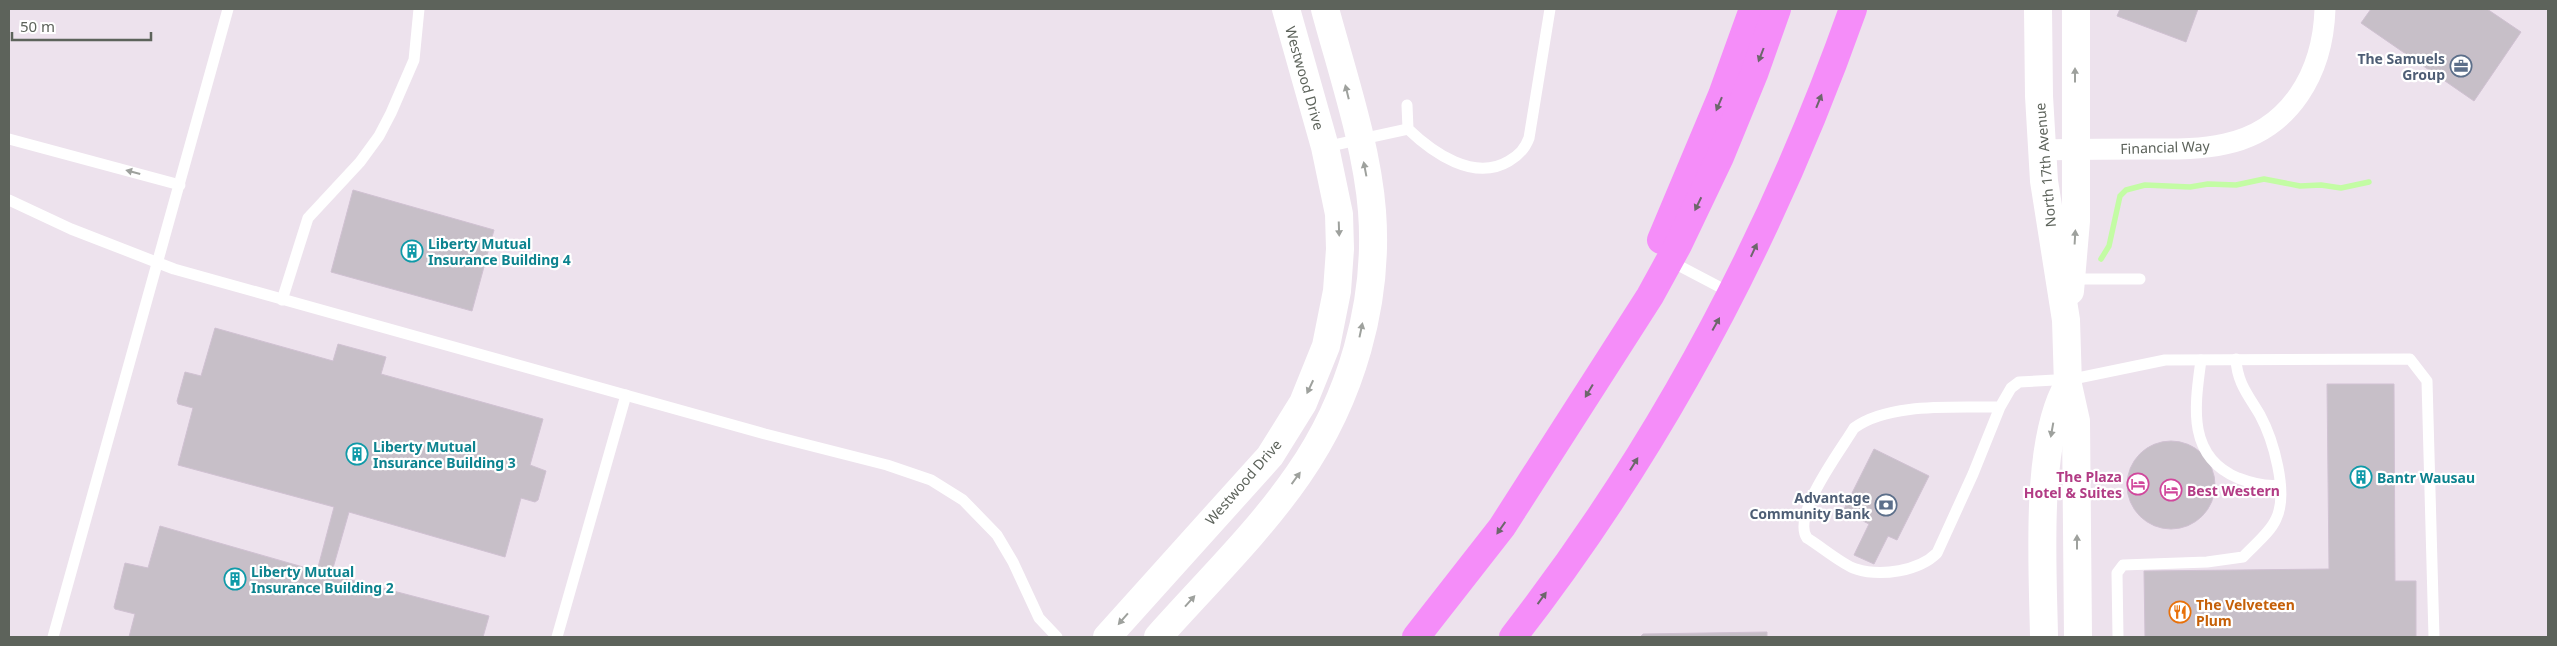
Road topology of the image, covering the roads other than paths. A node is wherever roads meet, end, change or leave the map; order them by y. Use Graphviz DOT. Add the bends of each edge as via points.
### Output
graph roads {
  1 [pos="228,9"];
  2 [pos="419,9"];
  3 [pos="1286,9"];
  4 [pos="1325,9"];
  5 [pos="1550,9"];
  6 [pos="1753,9"];
  7 [pos="1777,9"];
  8 [pos="1854,9"];
  9 [pos="2038,9"];
  10 [pos="2076,9"];
  11 [pos="2325,9"];
  12 [pos="1406,105"];
  13 [pos="1408,129"];
  14 [pos="9,139"];
  15 [pos="1359,140"];
  16 [pos="1325,147"];
  17 [pos="2075,149"];
  18 [pos="2042,150"];
  19 [pos="180,185"];
  20 [pos="9,200"];
  21 [pos="1670,261"];
  22 [pos="158,264"];
  23 [pos="2072,279"];
  24 [pos="2140,279"];
  25 [pos="1732,294"];
  26 [pos="282,300"];
  27 [pos="2066,320"];
  28 [pos="1616,350"];
  29 [pos="2201,360"];
  30 [pos="2236,360"];
  31 [pos="2067,382"];
  32 [pos="626,395"];
  33 [pos="2000,406"];
  34 [pos="2280,485"];
  35 [pos="53,637"];
  36 [pos="557,637"];
  37 [pos="1057,637"];
  38 [pos="1107,637"];
  39 [pos="1158,637"];
  40 [pos="1416,637"];
  41 [pos="1513,637"];
  42 [pos="2044,637"];
  43 [pos="2078,637"];
  44 [pos="2118,637"];
  45 [pos="2434,637"];
  1 -- 19 [label="lane"];
  2 -- 26 [label="lane" via="414,60 391,113 360,162 308,218"];
  3 -- 16 [label="street, Westwood Drive"];
  15 -- 4 [label="street, one-way"];
  5 -- 13 [label="lane" via="1529,138 1517,156 1500,166 1471,168 1442,155"];
  6 -- 28 [label="highway, one-way" via="1722,95"];
  7 -- 21 [label="highway, one-way" via="1722,150"];
  25 -- 8 [label="highway, one-way" via="1790,172"];
  9 -- 18 [label="street, North 17th Avenue"];
  17 -- 10 [label="street, North 17th Avenue, one-way"];
  11 -- 17 [label="street, Financial Way" via="2321,50 2307,84 2284,112 2258,132 2232,143 2202,148"];
  12 -- 13 [label="lane"];
  13 -- 15 [label="lane"];
  19 -- 14 [label="lane, one-way"];
  15 -- 16 [label="lane"];
  39 -- 15 [label="street, one-way" via="1288,489 1317,446 1343,392 1362,330 1372,254 1370,199"];
  16 -- 38 [label="street, Westwood Drive, one-way" via="1339,214 1339,273 1330,329 1313,381 1293,423 1270,456"];
  17 -- 18 [label="street, Financial Way"];
  23 -- 17 [label="street, North 17th Avenue, one-way" via="2076,239"];
  18 -- 27 [label="street, North 17th Avenue" via="2049,221"];
  19 -- 22 [label="lane"];
  20 -- 22 [label="lane"];
  21 -- 25 [label="lane"];
  21 -- 28 [label="highway"];
  22 -- 26 [label="lane"];
  22 -- 35 [label="lane"];
  23 -- 24 [label="lane"];
  23 -- 27 [label="street, North 17th Avenue"];
  41 -- 25 [label="highway, one-way" via="1622,484"];
  26 -- 32 [label="lane"];
  27 -- 31 [label="street, North 17th Avenue"];
  28 -- 40 [label="highway, one-way" via="1502,527"];
  29 -- 30 [label="lane"];
  29 -- 31 [label="lane" via="2156,361"];
  29 -- 34 [label="lane" via="2195,416 2198,433 2207,452 2220,467 2235,476 2254,483"];
  30 -- 34 [label="lane" via="2240,382 2271,438"];
  30 -- 45 [label="lane" via="2410,360 2427,382"];
  31 -- 33 [label="lane" via="2019,382 2011,388"];
  31 -- 42 [label="street, North 17th Avenue, one-way" via="2055,415 2046,472"];
  43 -- 31 [label="street, North 17th Avenue, one-way" via="2076,413"];
  32 -- 36 [label="lane"];
  32 -- 37 [label="lane" via="910,472 947,488 997,535 1038,618"];
  33 -- 33 [label="lane" via="1941,544 1927,563 1888,572 1856,569 1807,538 1803,531 1804,519 1811,498 1854,428 1864,420 1910,410"];
  34 -- 44 [label="lane" via="2276,519 2243,557 2207,562 2123,565 2116,573"];
}
